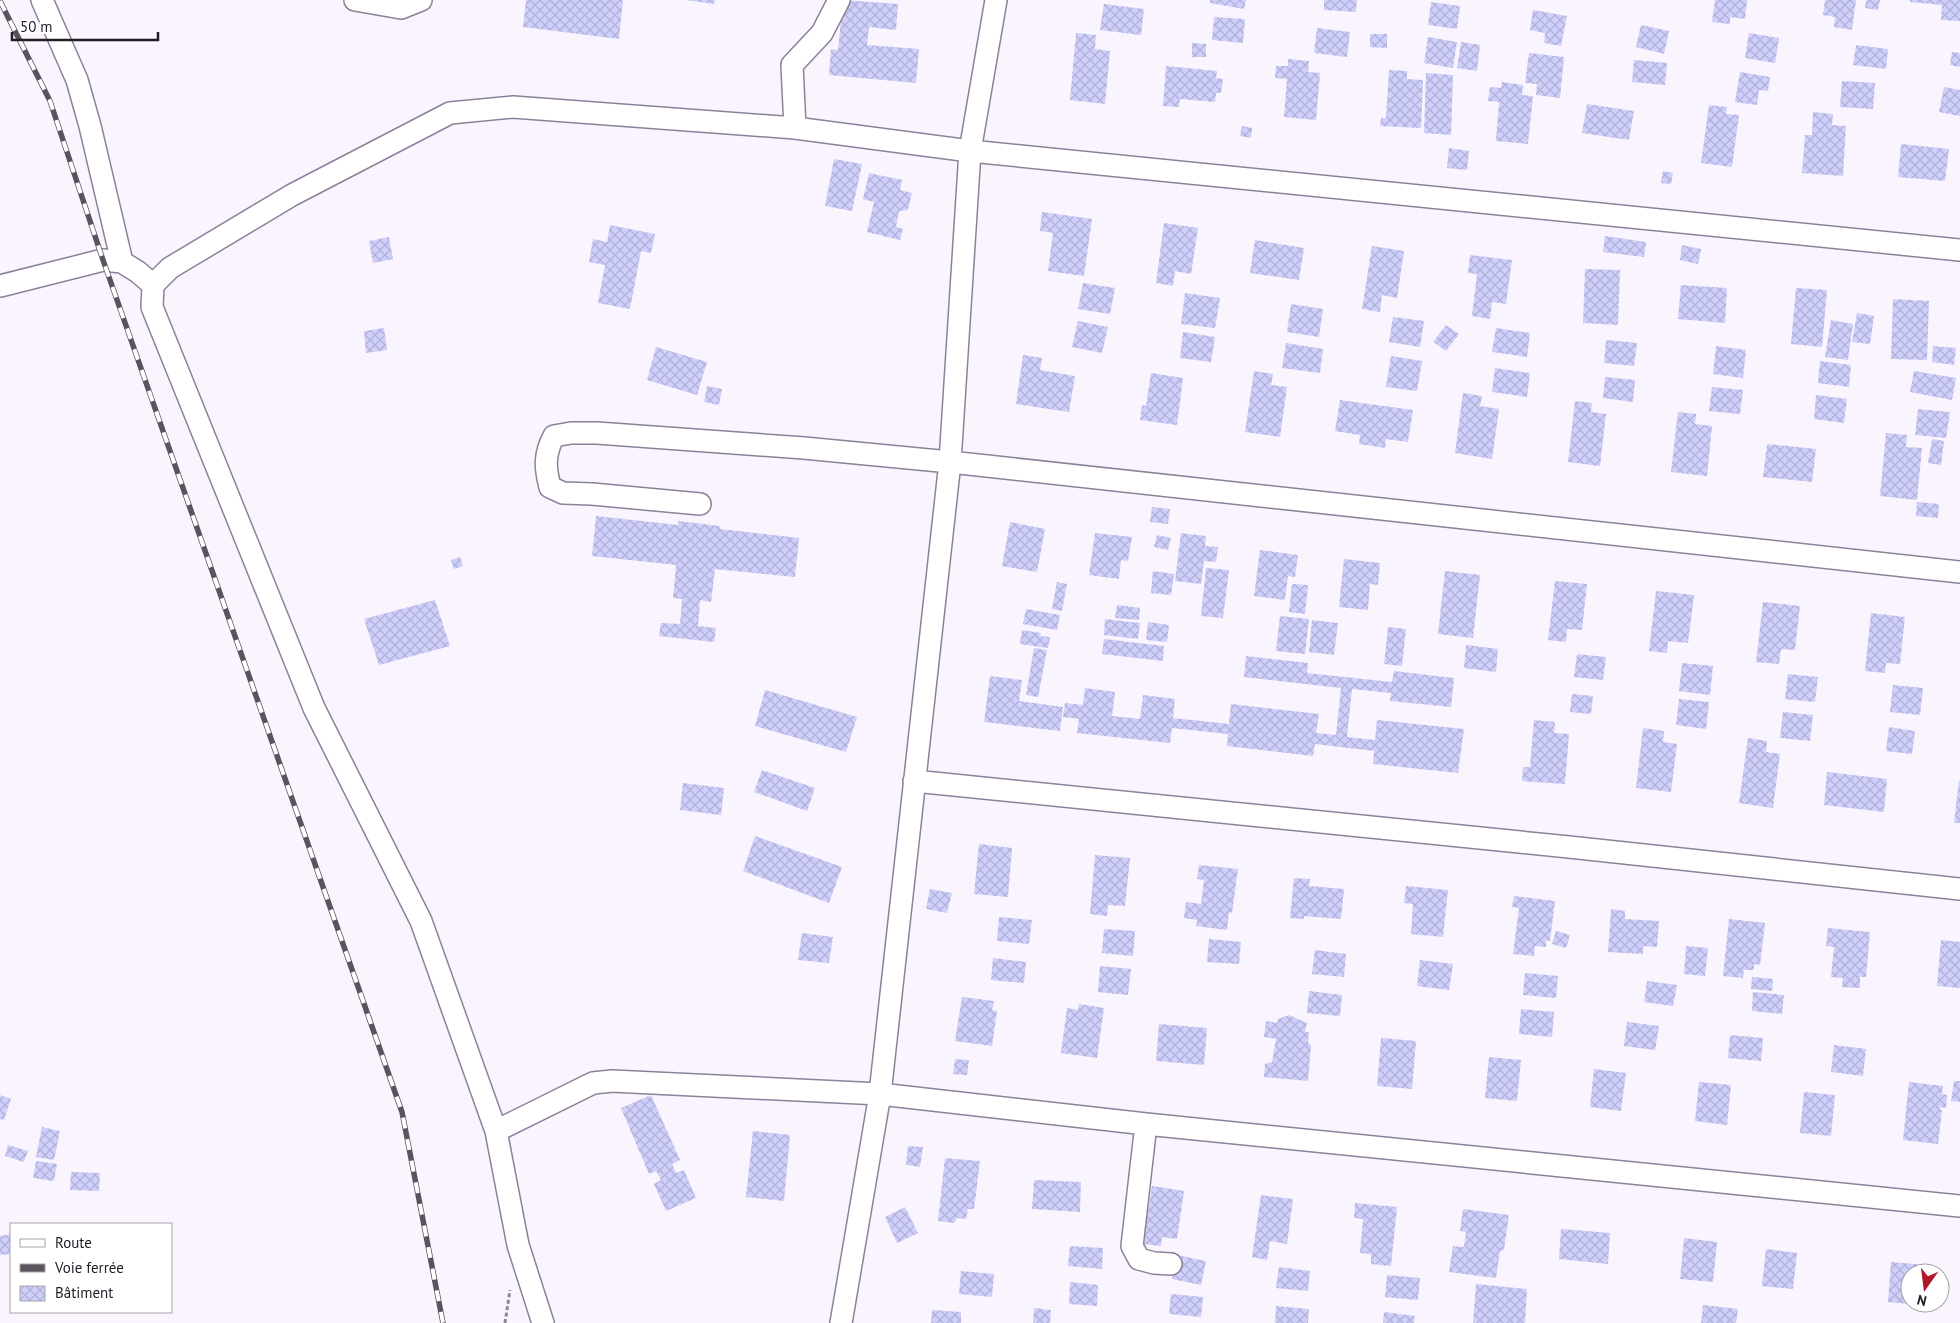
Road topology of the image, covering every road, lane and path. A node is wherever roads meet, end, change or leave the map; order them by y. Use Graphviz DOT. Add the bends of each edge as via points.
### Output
graph roads {
  1 [pos="42,0"];
  2 [pos="355,0"];
  3 [pos="421,0"];
  4 [pos="839,0"];
  5 [pos="996,0"];
  6 [pos="795,128"];
  7 [pos="970,150"];
  8 [pos="1960,250"];
  9 [pos="122,262"];
  10 [pos="153,285"];
  11 [pos="0,286"];
  12 [pos="950,462"];
  13 [pos="700,504"];
  14 [pos="1960,572"];
  15 [pos="914,781"];
  16 [pos="1960,889"];
  17 [pos="880,1094"];
  18 [pos="1146,1124"];
  19 [pos="496,1131"];
  20 [pos="1960,1206"];
  21 [pos="1172,1264"];
  22 [pos="543,1323"];
  23 [pos="841,1323"];
  1 -- 9 [label="street" via="76,80"];
  2 -- 3 [label="street" via="401,8"];
  4 -- 6 [label="street" via="822,33 792,65"];
  5 -- 7 [label="street"];
  6 -- 7 [label="street"];
  6 -- 10 [label="street" via="513,107 450,113 292,195 170,268"];
  7 -- 8 [label="street"];
  7 -- 12 [label="street"];
  9 -- 10 [label="street"];
  9 -- 11 [label="street" via="103,260"];
  10 -- 19 [label="street" via="152,307 314,708 422,921"];
  12 -- 13 [label="street" via="597,433 554,436 546,449 545,470 550,487 563,493"];
  12 -- 14 [label="street"];
  12 -- 15 [label="street"];
  15 -- 16 [label="street"];
  15 -- 17 [label="street"];
  17 -- 18 [label="street"];
  17 -- 19 [label="street" via="612,1081 593,1083"];
  17 -- 23 [label="street"];
  18 -- 20 [label="street"];
  18 -- 21 [label="street" via="1132,1246 1139,1259"];
  19 -- 22 [label="street" via="518,1245"];
}
